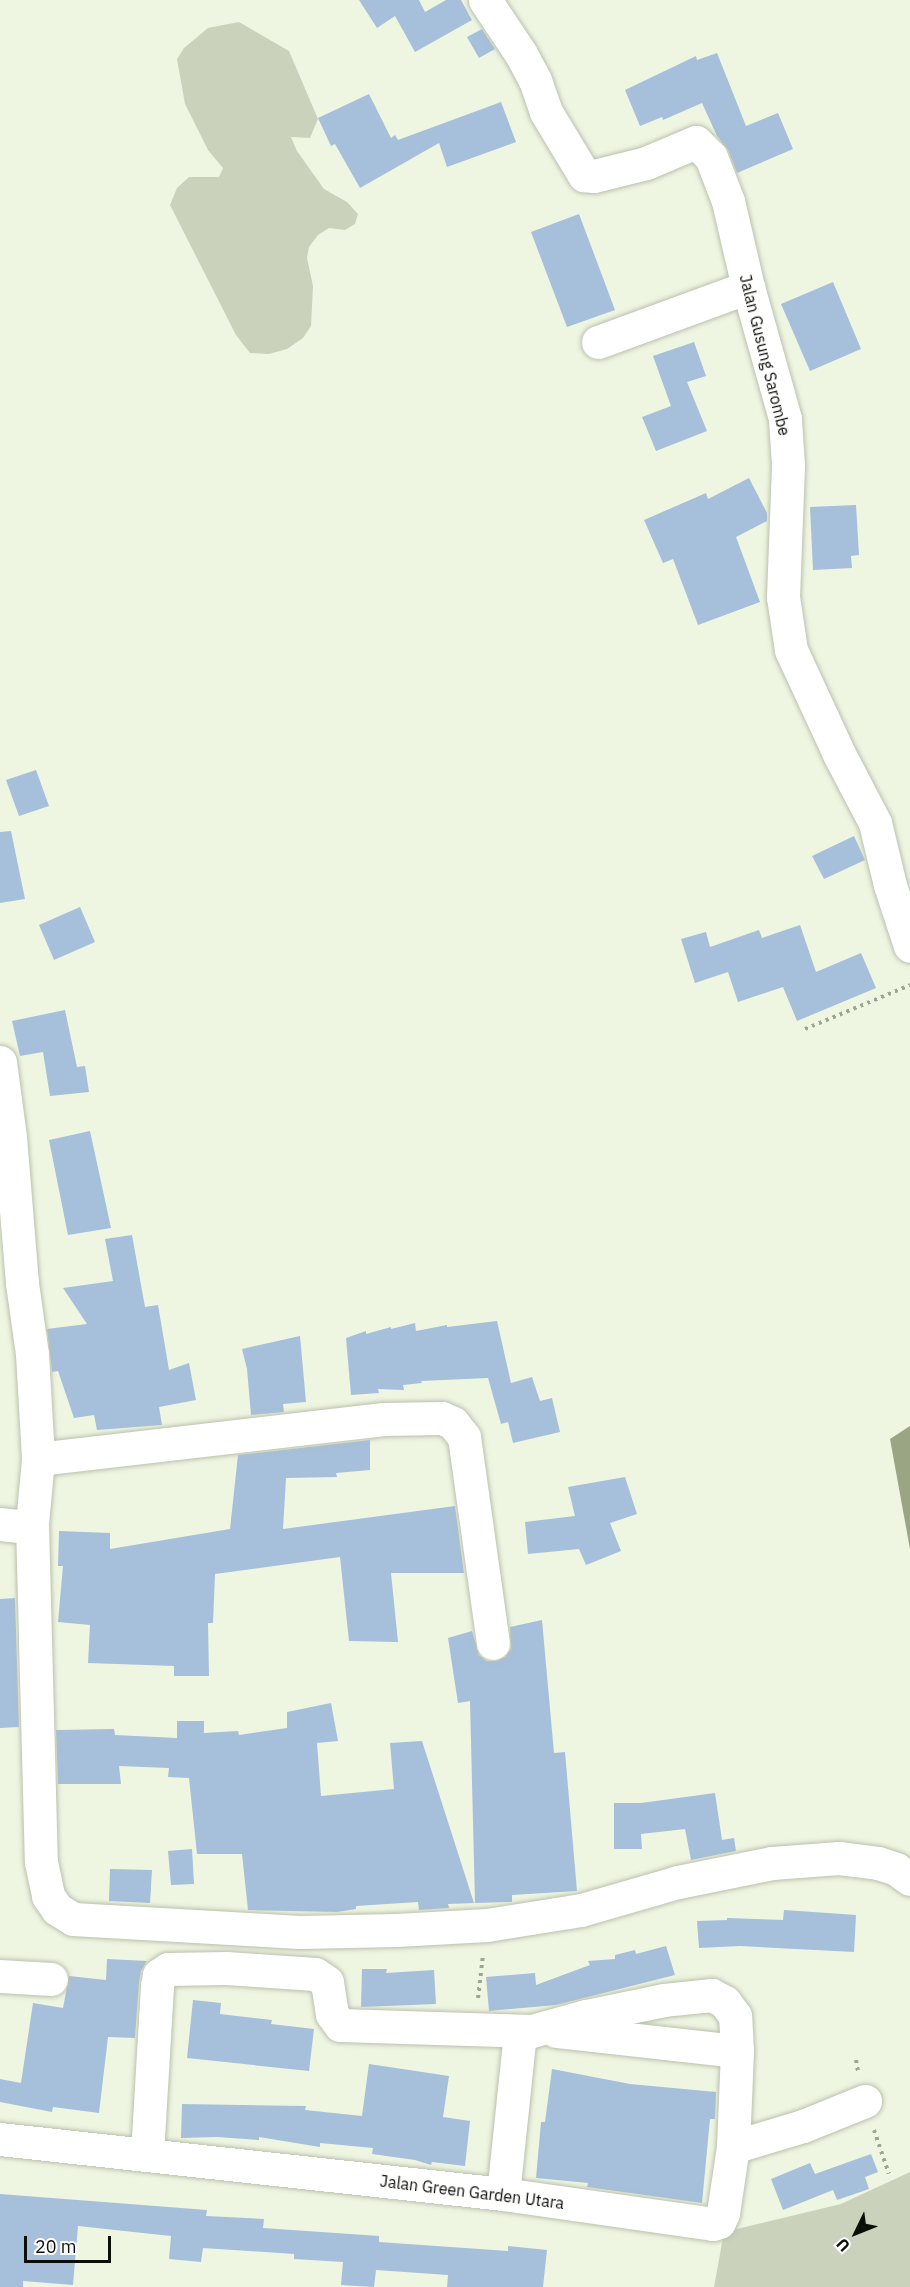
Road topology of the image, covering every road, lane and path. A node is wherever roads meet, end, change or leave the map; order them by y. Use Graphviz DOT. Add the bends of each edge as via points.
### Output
graph roads {
  1 [pos="485,0"];
  2 [pos="748,287"];
  3 [pos="598,342"];
  4 [pos="910,946"];
  5 [pos="910,985"];
  6 [pos="805,1029"];
  7 [pos="0,1062"];
  8 [pos="38,1459"];
  9 [pos="0,1524"];
  10 [pos="32,1524"];
  11 [pos="493,1643"];
  12 [pos="910,1879"];
  13 [pos="487,1925"];
  14 [pos="0,1976"];
  15 [pos="51,1979"];
  16 [pos="474,2029"];
  17 [pos="531,2031"];
  18 [pos="737,2051"];
  19 [pos="865,2101"];
  20 [pos="0,2139"];
  21 [pos="733,2142"];
  22 [pos="147,2155"];
  23 [pos="889,2174"];
  24 [pos="503,2194"];
  1 -- 2 [label="street, Jalan Gusung Sarombe" via="521,54 546,112 584,175 646,163 696,142 711,157 728,201"];
  2 -- 3 [label="street"];
  2 -- 4 [label="street, Jalan Gusung Sarombe" via="785,419 788,466 783,597 791,650 875,823"];
  5 -- 6 [label="path"];
  7 -- 8 [label="street" via="32,1354"];
  8 -- 10 [label="street"];
  8 -- 11 [label="street" via="384,1419 442,1418 453,1423 464,1437"];
  9 -- 10 [label="street"];
  10 -- 13 [label="street" via="41,1851 48,1896 57,1910 74,1919 300,1932"];
  12 -- 13 [label="street" via="878,1863 839,1858 772,1863 678,1882 581,1910"];
  13 -- 16 [label="path"];
  14 -- 15 [label="street"];
  16 -- 17 [label="street"];
  16 -- 22 [label="street" via="340,2025 334,2019 327,1982 315,1974 226,1968 162,1971 157,1986"];
  17 -- 18 [label="street"];
  17 -- 18 [label="street" via="664,2000 717,1995 735,2016"];
  17 -- 24 [label="street"];
  18 -- 21 [label="street"];
  19 -- 21 [label="street" via="803,2126"];
  19 -- 23 [label="path"];
  20 -- 22 [label="street, Jalan Green Garden Utara"];
  21 -- 24 [label="street, Jalan Green Garden Utara" via="723,2213 719,2222 713,2224"];
  22 -- 24 [label="street, Jalan Green Garden Utara"];
}
